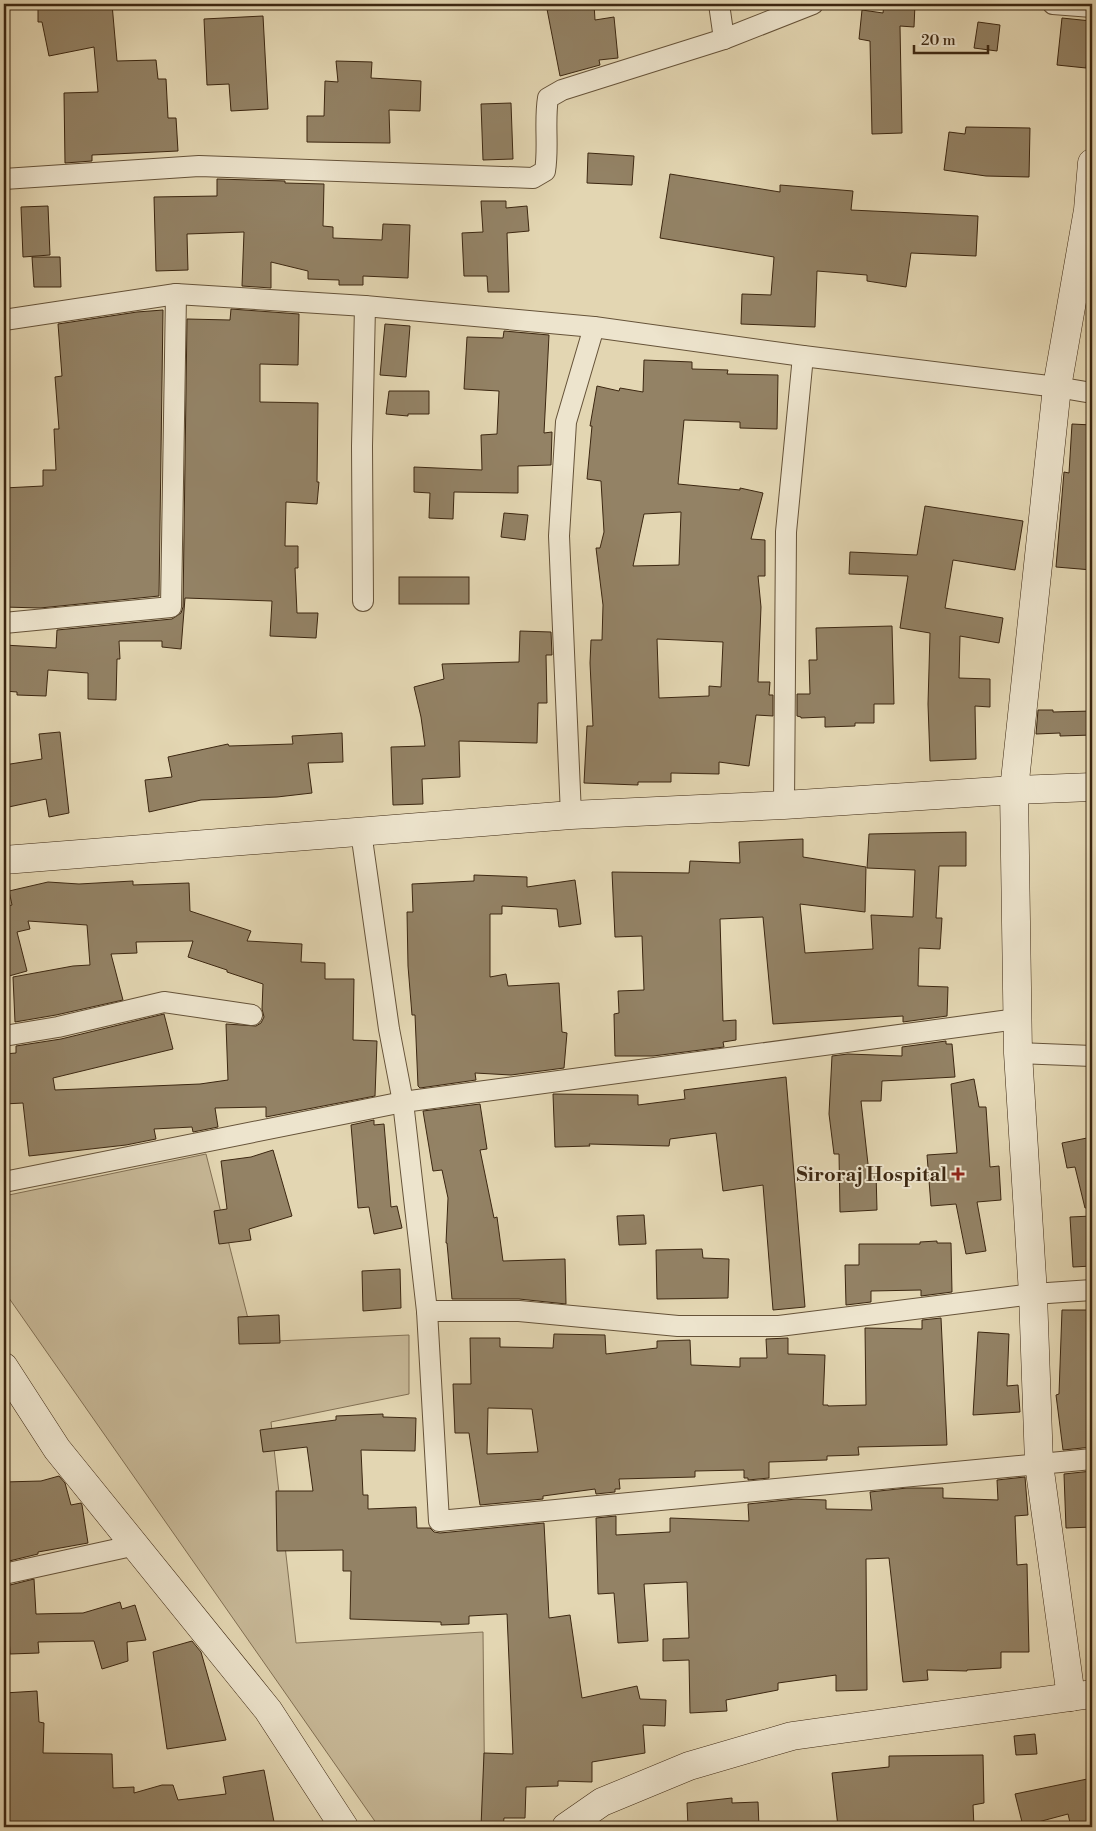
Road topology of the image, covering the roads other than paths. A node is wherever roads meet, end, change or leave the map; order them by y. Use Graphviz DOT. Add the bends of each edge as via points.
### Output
graph roads {
  1 [pos="719,4"];
  2 [pos="814,4"];
  3 [pos="1053,4"];
  4 [pos="1092,6"];
  5 [pos="724,39"];
  6 [pos="1092,163"];
  7 [pos="4,179"];
  8 [pos="1090,210"];
  9 [pos="176,294"];
  10 [pos="365,306"];
  11 [pos="4,320"];
  12 [pos="594,327"];
  13 [pos="802,356"];
  14 [pos="1058,387"];
  15 [pos="1092,393"];
  16 [pos="363,601"];
  17 [pos="4,622"];
  18 [pos="1092,787"];
  19 [pos="1014,790"];
  20 [pos="784,805"];
  21 [pos="571,815"];
  22 [pos="361,832"];
  23 [pos="4,860"];
  24 [pos="252,1015"];
  25 [pos="1017,1019"];
  26 [pos="4,1036"];
  27 [pos="1018,1053"];
  28 [pos="1092,1056"];
  29 [pos="403,1102"];
  30 [pos="4,1182"];
  31 [pos="1092,1290"];
  32 [pos="1033,1294"];
  33 [pos="427,1311"];
  34 [pos="4,1367"];
  35 [pos="1092,1459"];
  36 [pos="1039,1464"];
  37 [pos="136,1545"];
  38 [pos="4,1574"];
  39 [pos="1082,1696"];
  40 [pos="344,1827"];
  41 [pos="566,1827"];
  1 -- 5 [label="street"];
  2 -- 5 [label="street"];
  3 -- 4 [label="street"];
  5 -- 7 [label="street" via="562,90 548,98 548,157 545,171 533,178 199,166"];
  6 -- 8 [label="street"];
  8 -- 14 [label="street"];
  9 -- 10 [label="street"];
  9 -- 11 [label="street"];
  9 -- 17 [label="street" via="171,607"];
  10 -- 12 [label="street"];
  10 -- 16 [label="street"];
  12 -- 13 [label="street"];
  12 -- 21 [label="street" via="566,422 559,536"];
  13 -- 14 [label="street"];
  13 -- 20 [label="street" via="786,532"];
  14 -- 15 [label="street"];
  14 -- 19 [label="street"];
  18 -- 19 [label="street"];
  19 -- 20 [label="street"];
  19 -- 25 [label="street"];
  20 -- 21 [label="street"];
  21 -- 22 [label="street"];
  22 -- 23 [label="street"];
  22 -- 29 [label="street"];
  24 -- 26 [label="street" via="164,1002"];
  25 -- 27 [label="street"];
  25 -- 29 [label="street"];
  27 -- 28 [label="street"];
  27 -- 32 [label="street"];
  29 -- 30 [label="street"];
  29 -- 33 [label="street"];
  31 -- 32 [label="street"];
  32 -- 33 [label="street" via="779,1326 678,1326 519,1311"];
  32 -- 36 [label="street"];
  33 -- 36 [label="street" via="439,1521"];
  34 -- 37 [label="street" via="57,1449"];
  35 -- 36 [label="street"];
  36 -- 39 [label="street"];
  37 -- 38 [label="street"];
  37 -- 40 [label="street" via="268,1710"];
  39 -- 41 [label="street" via="792,1736 689,1766 602,1802"];
}
